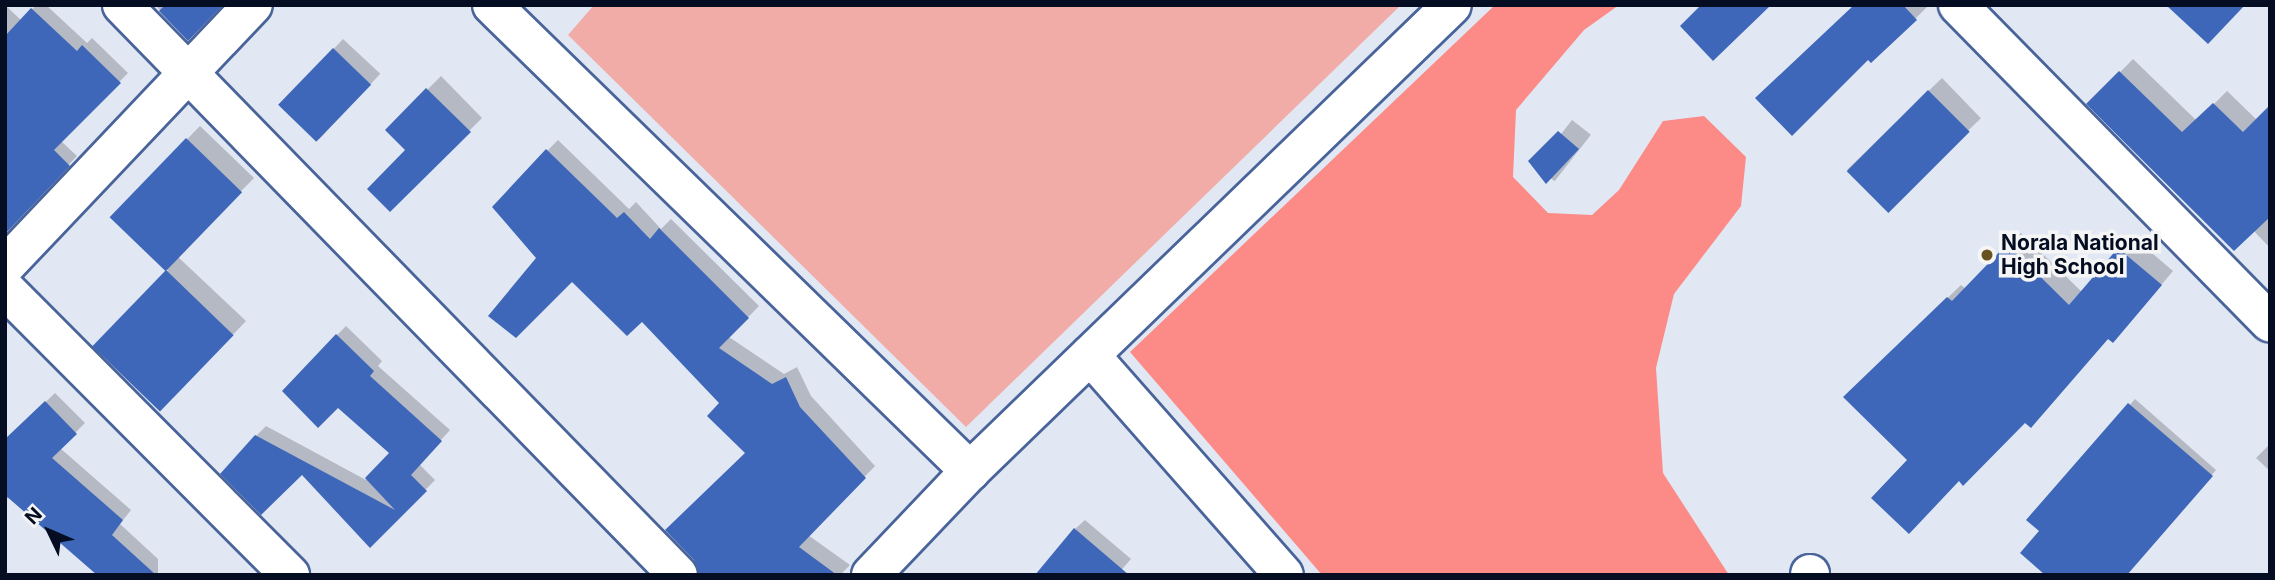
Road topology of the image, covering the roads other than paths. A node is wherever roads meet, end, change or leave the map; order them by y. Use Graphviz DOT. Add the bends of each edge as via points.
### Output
graph roads {
  1 [pos="122,5"];
  2 [pos="253,5"];
  3 [pos="492,5"];
  4 [pos="1452,5"];
  5 [pos="1958,5"];
  6 [pos="189,71"];
  7 [pos="5,265"];
  8 [pos="5,289"];
  9 [pos="2270,322"];
  10 [pos="1090,355"];
  11 [pos="971,471"];
  12 [pos="290,575"];
  13 [pos="678,575"];
  14 [pos="871,575"];
  15 [pos="1284,575"];
  1 -- 6 [label="street"];
  2 -- 6 [label="street"];
  3 -- 11 [label="street"];
  4 -- 10 [label="street"];
  5 -- 9 [label="street"];
  6 -- 7 [label="street"];
  6 -- 13 [label="street"];
  8 -- 12 [label="street"];
  10 -- 11 [label="street"];
  10 -- 15 [label="street"];
  11 -- 14 [label="street"];
}
